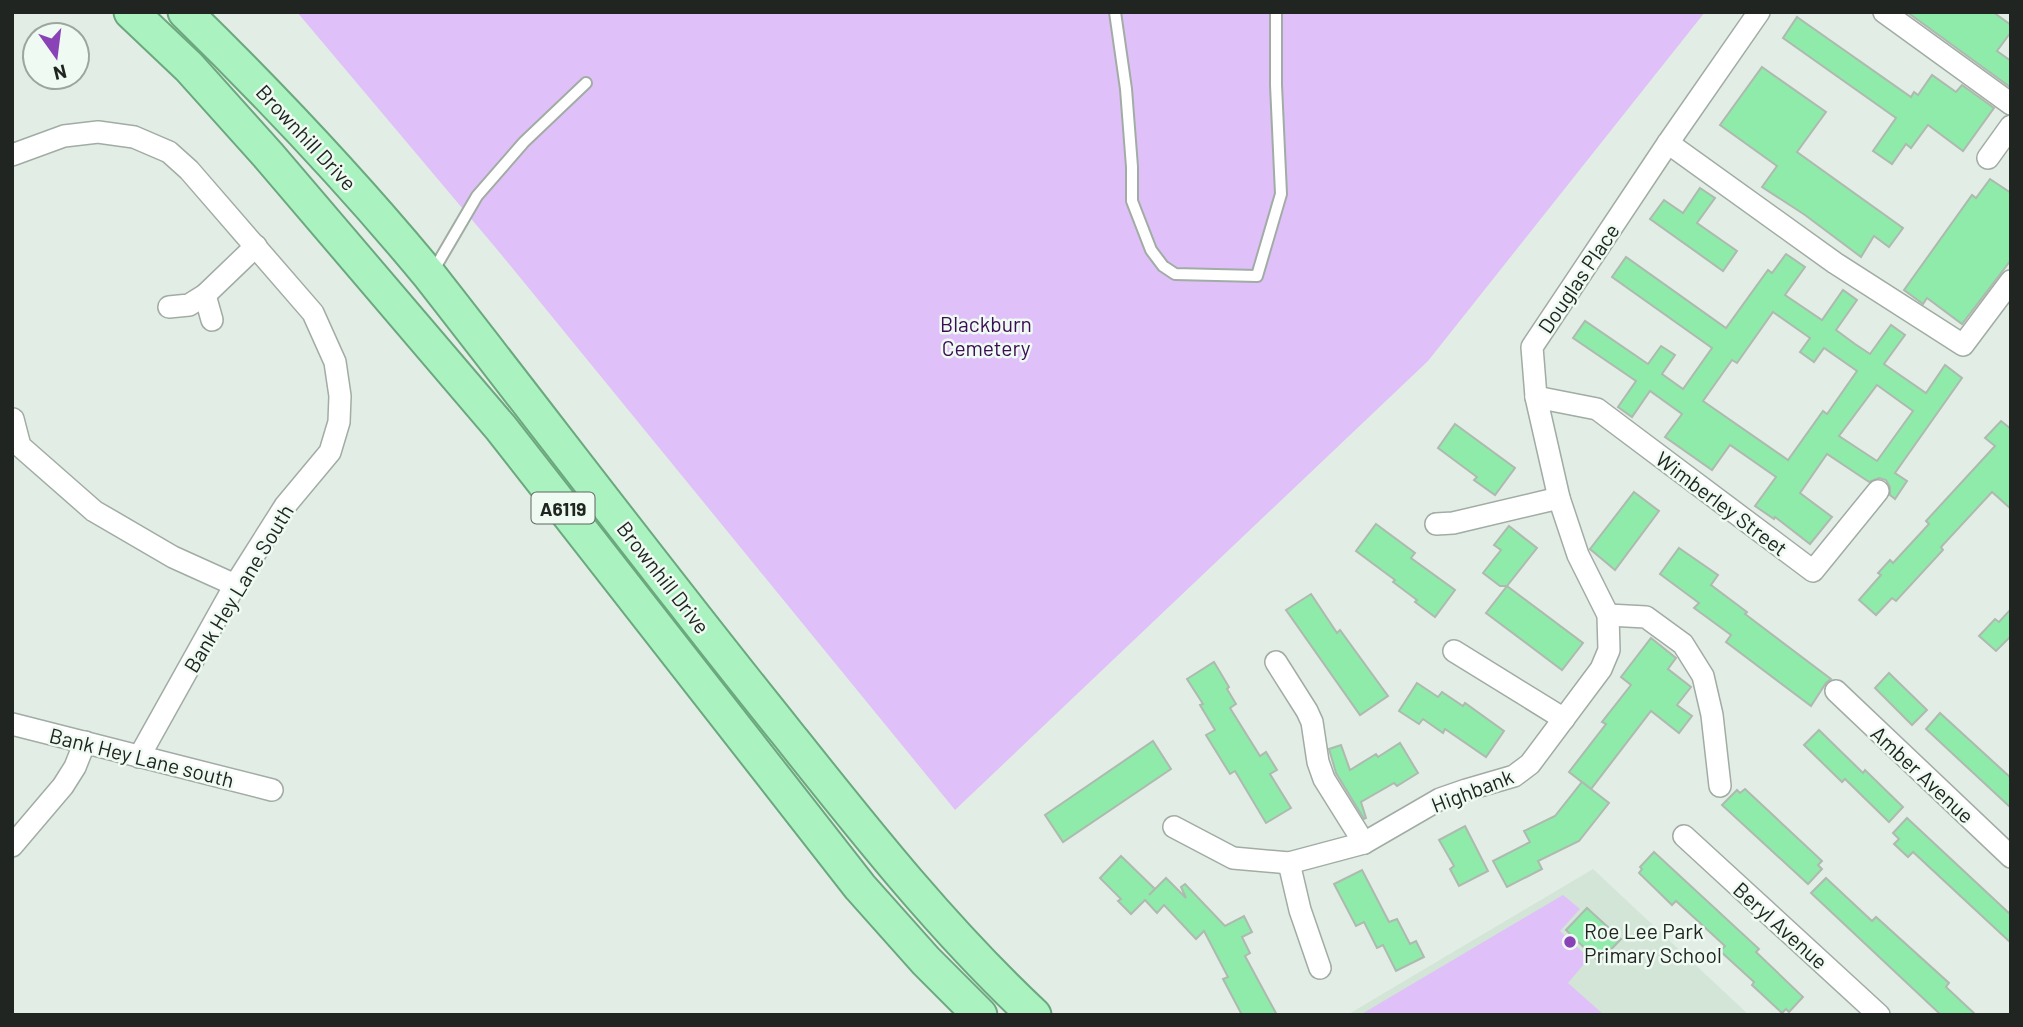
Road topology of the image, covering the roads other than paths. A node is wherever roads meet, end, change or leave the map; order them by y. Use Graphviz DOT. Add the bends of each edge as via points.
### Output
graph roads {
  1 [pos="131,12"];
  2 [pos="185,12"];
  3 [pos="1115,12"];
  4 [pos="1276,12"];
  5 [pos="1759,12"];
  6 [pos="1884,12"];
  7 [pos="586,83"];
  8 [pos="2011,104"];
  9 [pos="2011,126"];
  10 [pos="1668,143"];
  11 [pos="12,155"];
  12 [pos="1988,158"];
  13 [pos="256,246"];
  14 [pos="430,276"];
  15 [pos="2011,281"];
  16 [pos="205,295"];
  17 [pos="169,307"];
  18 [pos="212,320"];
  19 [pos="1536,397"];
  20 [pos="13,419"];
  21 [pos="1878,491"];
  22 [pos="1559,498"];
  23 [pos="1436,524"];
  24 [pos="235,585"];
  25 [pos="1608,615"];
  26 [pos="1454,651"];
  27 [pos="1276,662"];
  28 [pos="1836,691"];
  29 [pos="1564,719"];
  30 [pos="12,724"];
  31 [pos="85,742"];
  32 [pos="138,757"];
  33 [pos="1720,786"];
  34 [pos="272,790"];
  35 [pos="1174,827"];
  36 [pos="1684,836"];
  37 [pos="1364,843"];
  38 [pos="12,846"];
  39 [pos="2011,857"];
  40 [pos="1289,863"];
  41 [pos="1320,968"];
  42 [pos="981,1015"];
  43 [pos="1034,1015"];
  44 [pos="1879,1015"];
  1 -- 42 [label="highway, Brownhill Drive / A6119" via="268,155 492,418 860,887"];
  2 -- 14 [label="highway, Brownhill Drive / A6119" via="255,82"];
  3 -- 4 [label="lane" via="1126,89 1132,201 1151,250 1175,274 1257,276 1281,194"];
  5 -- 10 [label="street, Douglas Place"];
  6 -- 8 [label="street"];
  7 -- 14 [label="lane" via="524,142 477,196"];
  9 -- 12 [label="street"];
  10 -- 15 [label="street" via="1835,263 1963,345"];
  10 -- 19 [label="street, Douglas Place" via="1532,347"];
  11 -- 13 [label="street, Bank Hey Lane South" via="64,136 98,132 134,137 169,152"];
  13 -- 16 [label="street"];
  13 -- 24 [label="street, Bank Hey Lane South" via="313,313 335,362 339,422 330,452 285,506"];
  14 -- 43 [label="highway, Brownhill Drive / A6119" via="891,864"];
  16 -- 17 [label="street" via="189,305"];
  16 -- 18 [label="street"];
  19 -- 21 [label="street, Wimberley Street" via="1597,409 1813,571"];
  19 -- 22 [label="street, Douglas Place"];
  20 -- 24 [label="street" via="20,446 94,511 173,557"];
  22 -- 23 [label="street"];
  22 -- 25 [label="street, Douglas Place" via="1578,555"];
  24 -- 32 [label="street, Bank Hey Lane South"];
  25 -- 29 [label="street, Highbank" via="1609,650 1601,669"];
  25 -- 33 [label="street" via="1646,617 1682,643 1703,676"];
  26 -- 29 [label="street"];
  27 -- 37 [label="street" via="1312,722 1324,779"];
  28 -- 39 [label="street, Amber Avenue"];
  29 -- 37 [label="street, Highbank" via="1530,764 1514,776 1440,799"];
  30 -- 31 [label="street, Bank Hey Lane south"];
  31 -- 32 [label="street, Bank Hey Lane south"];
  31 -- 38 [label="street" via="64,786"];
  32 -- 34 [label="street, Bank Hey Lane south"];
  35 -- 40 [label="street, Highbank" via="1233,858"];
  36 -- 44 [label="street, Beryl Avenue"];
  37 -- 40 [label="street, Highbank"];
  40 -- 41 [label="street"];
}
